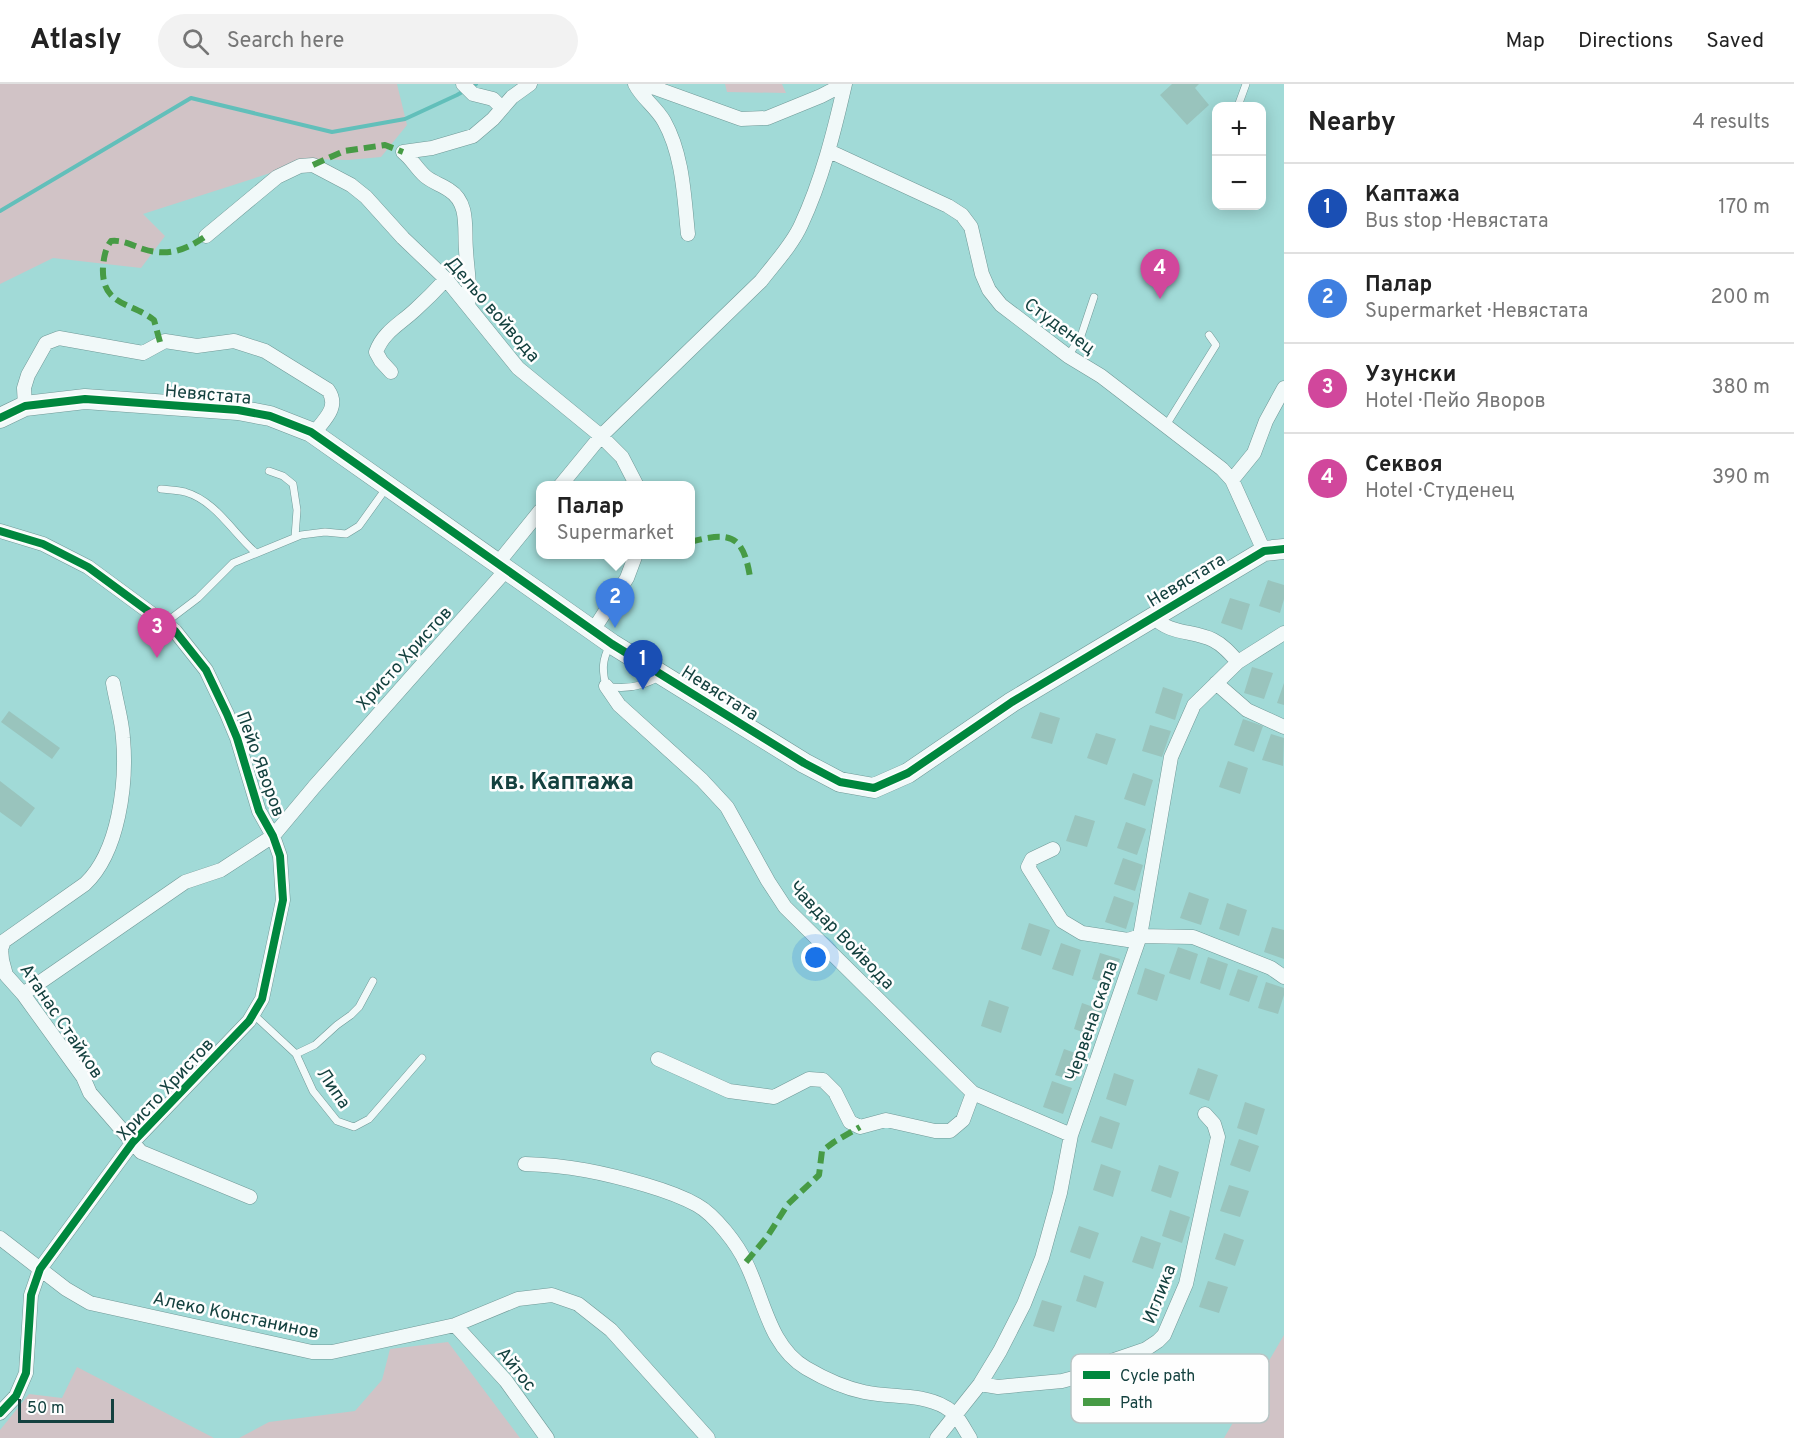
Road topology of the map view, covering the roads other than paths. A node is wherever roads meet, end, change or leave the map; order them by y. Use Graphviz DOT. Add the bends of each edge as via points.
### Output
graph roads {
  1 [pos="463,84"];
  2 [pos="530,84"];
  3 [pos="637,84"];
  4 [pos="845,84"];
  5 [pos="1246,84"];
  6 [pos="1239,102"];
  7 [pos="502,108"];
  8 [pos="829,151"];
  9 [pos="688,234"];
  10 [pos="206,236"];
  11 [pos="446,279"];
  12 [pos="1094,297"];
  13 [pos="468,306"];
  14 [pos="1209,335"];
  15 [pos="1068,356"];
  16 [pos="391,372"];
  17 [pos="1284,388"];
  18 [pos="25,406"];
  19 [pos="0,418"];
  20 [pos="1165,427"];
  21 [pos="314,433"];
  22 [pos="601,436"];
  23 [pos="269,471"];
  24 [pos="1232,480"];
  25 [pos="565,481"];
  26 [pos="634,481"];
  27 [pos="388,486"];
  28 [pos="161,489"];
  29 [pos="536,517"];
  30 [pos="0,531"];
  31 [pos="295,537"];
  32 [pos="1284,549"];
  33 [pos="1264,551"];
  34 [pos="256,553"];
  35 [pos="634,559"];
  36 [pos="502,566"];
  37 [pos="1153,616"];
  38 [pos="165,623"];
  39 [pos="592,632"];
  40 [pos="1284,633"];
  41 [pos="612,644"];
  42 [pos="1238,662"];
  43 [pos="662,674"];
  44 [pos="113,683"];
  45 [pos="1216,683"];
  46 [pos="606,686"];
  47 [pos="1284,727"];
  48 [pos="273,836"];
  49 [pos="1053,849"];
  50 [pos="1140,936"];
  51 [pos="1284,977"];
  52 [pos="373,981"];
  53 [pos="23,994"];
  54 [pos="253,1014"];
  55 [pos="296,1054"];
  56 [pos="422,1058"];
  57 [pos="658,1059"];
  58 [pos="973,1093"];
  59 [pos="1204,1114"];
  60 [pos="1071,1135"];
  61 [pos="133,1142"];
  62 [pos="525,1164"];
  63 [pos="250,1197"];
  64 [pos="0,1238"];
  65 [pos="40,1269"];
  66 [pos="455,1325"];
  67 [pos="1131,1354"];
  68 [pos="1071,1379"];
  69 [pos="980,1384"];
  70 [pos="0,1413"];
  71 [pos="955,1415"];
  72 [pos="547,1438"];
  73 [pos="708,1438"];
  74 [pos="937,1438"];
  75 [pos="970,1438"];
  1 -- 7 [label="street" via="473,94 493,99"];
  2 -- 7 [label="street"];
  3 -- 4 [label="street" via="741,119 767,118"];
  3 -- 9 [label="street" via="640,94 663,119 681,166"];
  4 -- 8 [label="street"];
  5 -- 6 [label="lane"];
  7 -- 13 [label="street" via="472,136 403,152 425,177 451,191 461,205 466,222"];
  8 -- 15 [label="street, Студенец" via="962,215 970,227 989,290 1001,305"];
  8 -- 22 [label="street" via="800,227 760,281"];
  10 -- 11 [label="street, Дельо войвода" via="277,177 300,166 313,165 366,196"];
  11 -- 13 [label="street, Дельо войвода"];
  11 -- 16 [label="street" via="379,342 376,352"];
  12 -- 15 [label="lane" via="1081,336"];
  13 -- 22 [label="street, Дельо войвода" via="518,368"];
  14 -- 20 [label="lane" via="1216,345"];
  15 -- 20 [label="street, Студенец" via="1101,376"];
  17 -- 24 [label="street" via="1254,453"];
  18 -- 19 [label="street, Невястата"];
  18 -- 21 [label="street, Невястата" via="85,399 238,410 270,416"];
  18 -- 21 [label="street" via="28,375 51,340 59,338 143,353 165,341 197,346 234,341 265,351 328,390 332,409"];
  20 -- 24 [label="street, Студенец"];
  21 -- 27 [label="street, Невястата"];
  22 -- 25 [label="street"];
  22 -- 26 [label="street, Дельо войвода" via="622,458"];
  23 -- 31 [label="lane" via="293,484 297,510"];
  24 -- 33 [label="street, Студенец"];
  27 -- 31 [label="lane" via="359,526 345,534 325,532"];
  27 -- 36 [label="street, Невястата"];
  28 -- 34 [label="lane" via="202,499"];
  29 -- 36 [label="street, Христо Христов"];
  30 -- 38 [label="street, Пейо Яворов" via="42,544 88,567"];
  31 -- 34 [label="lane"];
  32 -- 33 [label="street, Невястата"];
  33 -- 37 [label="street, Невястата"];
  34 -- 38 [label="lane" via="233,563 198,598"];
  35 -- 39 [label="street" via="627,578"];
  36 -- 39 [label="street, Невястата"];
  36 -- 48 [label="street, Христо Христов"];
  37 -- 42 [label="street" via="1170,629 1211,639"];
  37 -- 43 [label="street, Невястата" via="1012,702 908,773 874,788 840,782 804,763"];
  38 -- 48 [label="street, Пейо Яворов" via="206,670 237,738 259,811"];
  39 -- 41 [label="street, Невястата"];
  40 -- 42 [label="street, Червена скала"];
  41 -- 43 [label="street, Невястата"];
  41 -- 46 [label="lane" via="604,656"];
  42 -- 45 [label="street, Червена скала"];
  43 -- 46 [label="lane" via="639,687"];
  44 -- 53 [label="street, Атанас Стайков" via="123,736 124,768 113,832 106,856 86,884 4,941 1,949 6,975"];
  45 -- 47 [label="street" via="1247,710"];
  45 -- 50 [label="street, Червена скала" via="1194,705 1171,757"];
  46 -- 58 [label="street, Чавдар Войвода" via="619,705 727,807 785,907"];
  48 -- 53 [label="street" via="221,870 184,882"];
  48 -- 54 [label="street, Христо Христов" via="280,856 284,900 262,999"];
  49 -- 50 [label="street" via="1032,859 1028,867 1062,921 1082,933 1128,940"];
  50 -- 51 [label="street" via="1193,937 1271,968"];
  50 -- 60 [label="street, Червена скала"];
  52 -- 55 [label="lane" via="351,1015 315,1045"];
  53 -- 61 [label="street, Атанас Стайков" via="83,1077 90,1093"];
  54 -- 55 [label="lane, Липа"];
  54 -- 61 [label="street, Христо Христов"];
  55 -- 56 [label="lane, Липа" via="313,1091 337,1121 354,1126 369,1119"];
  57 -- 58 [label="street" via="729,1091 774,1097 809,1079 823,1080 835,1092 850,1122 860,1127 886,1120 950,1131 963,1120"];
  58 -- 60 [label="street, Чавдар Войвода"];
  59 -- 67 [label="street, Иглика" via="1214,1124 1218,1137 1186,1284 1164,1335 1146,1349"];
  60 -- 69 [label="street, Червена скала" via="1042,1258 1024,1304"];
  61 -- 63 [label="street, Атанас Стайков" via="148,1156"];
  61 -- 65 [label="street, Христо Христов"];
  62 -- 71 [label="street" via="610,1174 698,1205 730,1238 746,1262 777,1340 786,1353 805,1368 838,1383 866,1393 930,1400"];
  64 -- 65 [label="street, Алеко Констанинов"];
  65 -- 66 [label="street, Алеко Констанинов" via="90,1303 312,1352 333,1352"];
  65 -- 70 [label="street, Христо Христов" via="31,1295 26,1373 16,1396"];
  66 -- 72 [label="street, Айтос" via="506,1381"];
  66 -- 73 [label="street, Алеко Констанинов" via="518,1299 552,1295 578,1304 611,1330"];
  68 -- 69 [label="street, Иглика" via="998,1387"];
  69 -- 71 [label="street, Червена скала"];
  71 -- 74 [label="street, Червена скала"];
  71 -- 75 [label="street"];
}
